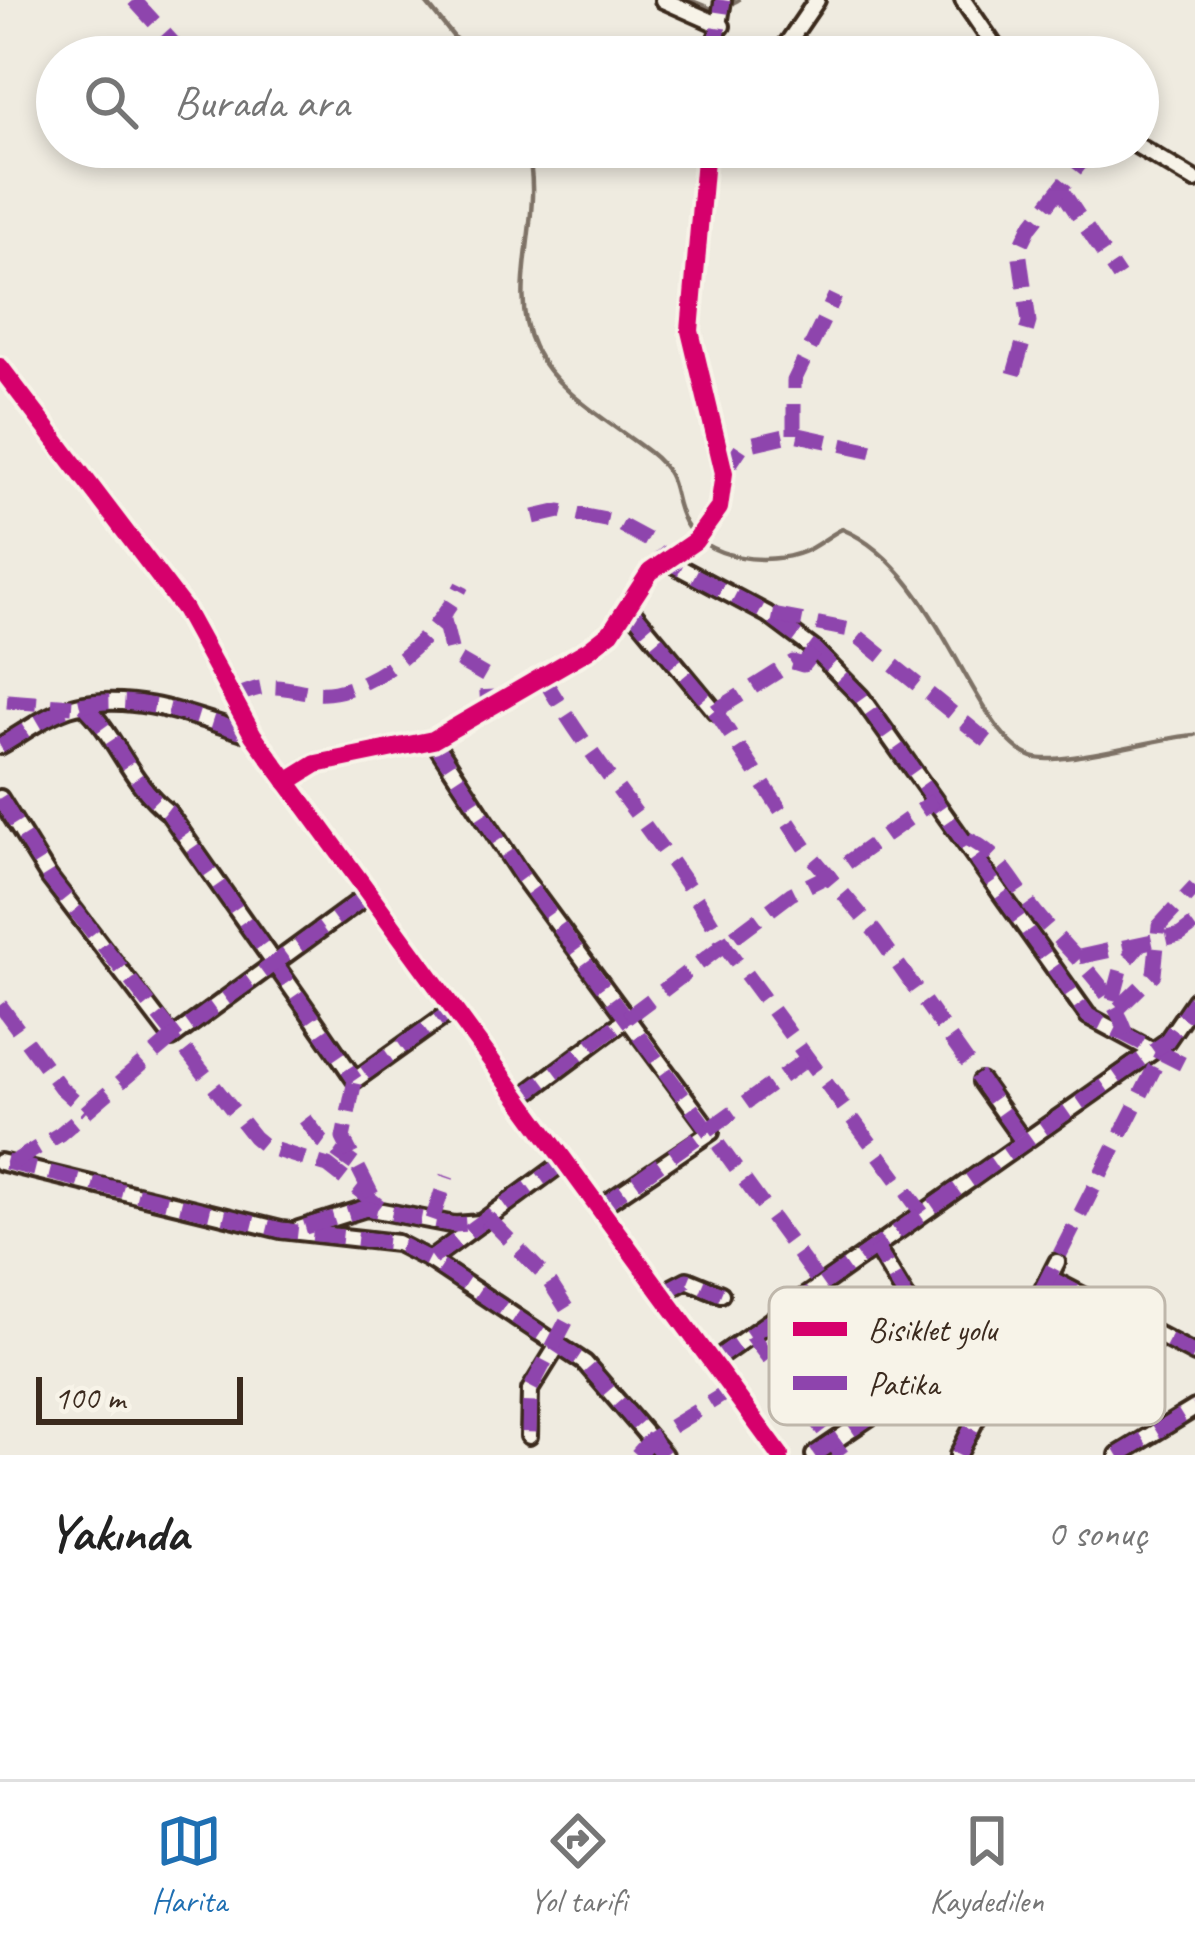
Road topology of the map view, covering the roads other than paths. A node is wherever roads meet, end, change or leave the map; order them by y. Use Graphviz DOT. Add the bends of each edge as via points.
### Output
graph roads {
  1 [pos="663,0"];
  2 [pos="817,0"];
  3 [pos="963,0"];
  4 [pos="723,11"];
  5 [pos="792,36"];
  6 [pos="988,36"];
  7 [pos="1159,159"];
  8 [pos="704,168"];
  9 [pos="1195,180"];
  10 [pos="0,367"];
  11 [pos="669,562"];
  12 [pos="628,606"];
  13 [pos="84,705"];
  14 [pos="715,711"];
  15 [pos="253,736"];
  16 [pos="433,740"];
  17 [pos="4,742"];
  18 [pos="287,782"];
  19 [pos="0,798"];
  20 [pos="369,894"];
  21 [pos="275,963"];
  22 [pos="1195,1000"];
  23 [pos="454,1009"];
  24 [pos="628,1018"];
  25 [pos="1150,1050"];
  26 [pos="981,1082"];
  27 [pos="519,1099"];
  28 [pos="1023,1141"];
  29 [pos="565,1161"];
  30 [pos="0,1162"];
  31 [pos="599,1208"];
  32 [pos="481,1223"];
  33 [pos="293,1232"];
  34 [pos="875,1246"];
  35 [pos="430,1260"];
  36 [pos="1057,1262"];
  37 [pos="1049,1278"];
  38 [pos="817,1287"];
  39 [pos="900,1287"];
  40 [pos="1044,1287"];
  41 [pos="1066,1287"];
  42 [pos="662,1293"];
  43 [pos="721,1294"];
  44 [pos="769,1321"];
  45 [pos="1165,1338"];
  46 [pos="558,1345"];
  47 [pos="1195,1354"];
  48 [pos="712,1362"];
  49 [pos="1195,1408"];
  50 [pos="868,1425"];
  51 [pos="973,1425"];
  52 [pos="529,1436"];
  53 [pos="838,1449"];
  54 [pos="664,1455"];
  55 [pos="780,1455"];
  56 [pos="814,1455"];
  57 [pos="958,1455"];
  58 [pos="1118,1455"];
  1 -- 4 [label="street"];
  2 -- 5 [label="street"];
  3 -- 6 [label="street"];
  7 -- 9 [label="street"];
  8 -- 11 [label="street" via="690,331 724,473 719,508"];
  10 -- 15 [label="street" via="184,609"];
  11 -- 12 [label="street" via="650,572"];
  11 -- 25 [label="street" via="767,614 815,650 861,697 1088,1016"];
  12 -- 14 [label="street"];
  12 -- 16 [label="street" via="588,650"];
  13 -- 15 [label="street" via="166,708"];
  13 -- 17 [label="street"];
  13 -- 21 [label="street"];
  15 -- 18 [label="street"];
  16 -- 18 [label="street" via="316,764"];
  16 -- 24 [label="street" via="521,876"];
  18 -- 20 [label="street"];
  19 -- 21 [label="street" via="49,878 172,1038"];
  20 -- 21 [label="street"];
  20 -- 23 [label="street"];
  21 -- 23 [label="street" via="355,1080"];
  22 -- 25 [label="street" via="1166,1042"];
  23 -- 27 [label="street"];
  24 -- 27 [label="street"];
  24 -- 31 [label="street" via="711,1132"];
  25 -- 28 [label="street"];
  26 -- 28 [label="street"];
  27 -- 29 [label="street"];
  28 -- 34 [label="street"];
  29 -- 31 [label="street"];
  29 -- 32 [label="street"];
  30 -- 33 [label="street"];
  31 -- 42 [label="street"];
  32 -- 33 [label="street" via="366,1208"];
  32 -- 35 [label="street"];
  33 -- 35 [label="street" via="398,1243"];
  34 -- 38 [label="street"];
  34 -- 39 [label="street"];
  35 -- 46 [label="street"];
  36 -- 37 [label="street"];
  37 -- 40 [label="street"];
  37 -- 41 [label="street"];
  42 -- 43 [label="street" via="687,1280"];
  42 -- 48 [label="street"];
  44 -- 48 [label="street"];
  45 -- 47 [label="street"];
  46 -- 52 [label="street" via="530,1390"];
  46 -- 54 [label="street" via="585,1363"];
  48 -- 55 [label="street"];
  49 -- 58 [label="street"];
  50 -- 53 [label="street"];
  51 -- 57 [label="street"];
  53 -- 56 [label="street"];
}
